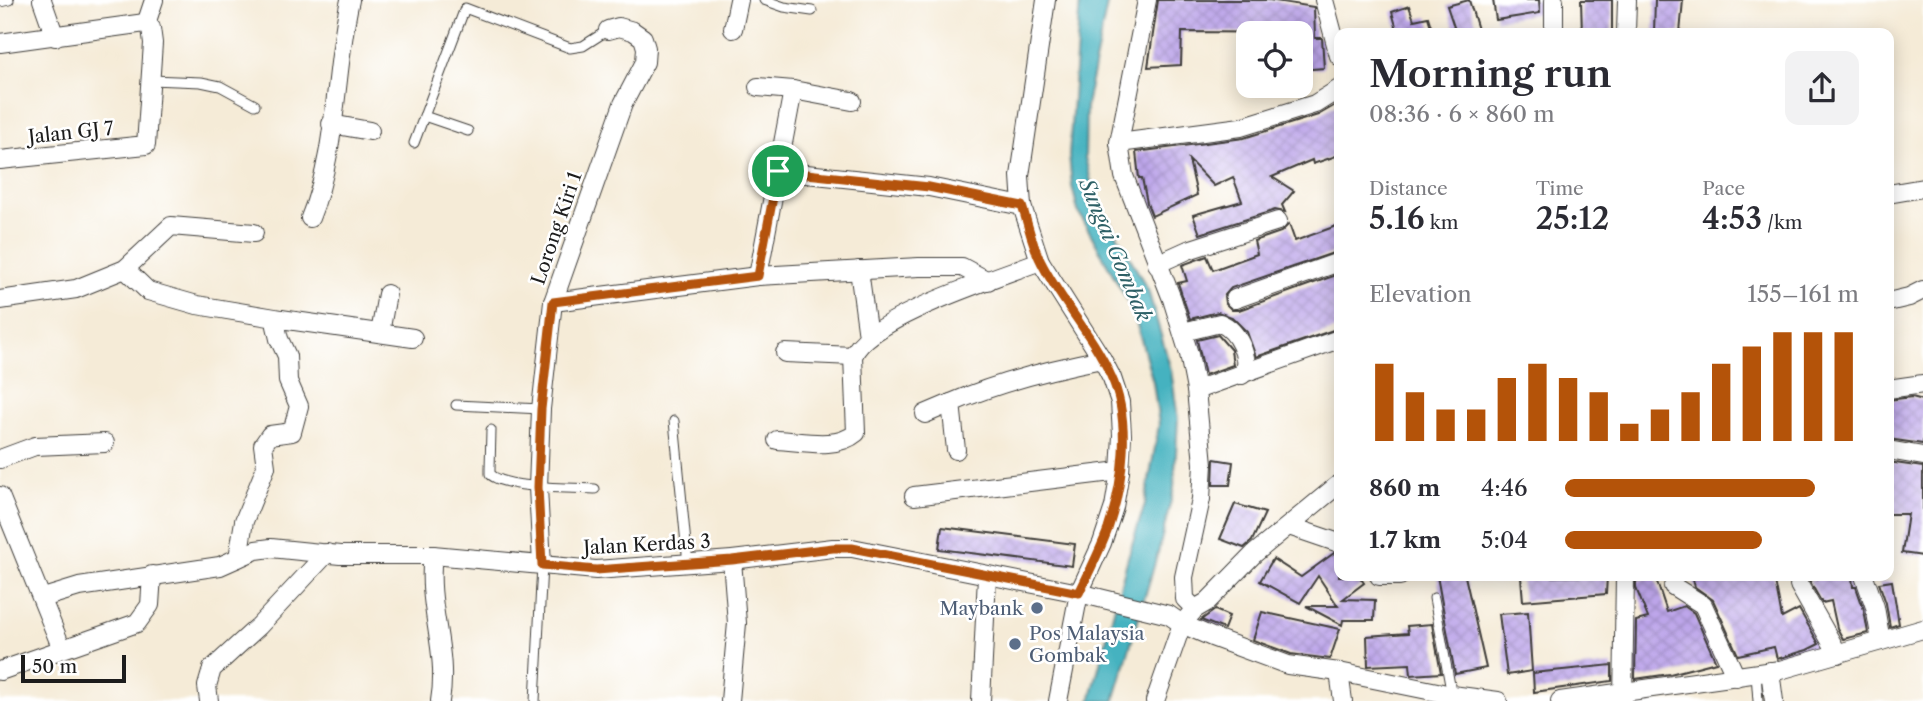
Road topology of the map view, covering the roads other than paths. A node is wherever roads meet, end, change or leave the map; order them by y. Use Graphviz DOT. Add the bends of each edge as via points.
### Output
graph roads {
  1 [pos="9,0"];
  2 [pos="42,0"];
  3 [pos="154,0"];
  4 [pos="350,0"];
  5 [pos="739,0"];
  6 [pos="764,0"];
  7 [pos="1046,0"];
  8 [pos="1147,0"];
  9 [pos="1320,0"];
  10 [pos="1554,0"];
  11 [pos="1627,0"];
  12 [pos="0,2"];
  13 [pos="811,11"];
  14 [pos="146,24"];
  15 [pos="1554,28"];
  16 [pos="1626,28"];
  17 [pos="733,29"];
  18 [pos="608,30"];
  19 [pos="55,37"];
  20 [pos="1334,41"];
  21 [pos="0,43"];
  22 [pos="151,80"];
  23 [pos="758,87"];
  24 [pos="793,90"];
  25 [pos="1334,93"];
  26 [pos="852,101"];
  27 [pos="255,105"];
  28 [pos="424,116"];
  29 [pos="331,124"];
  30 [pos="370,131"];
  31 [pos="468,131"];
  32 [pos="414,143"];
  33 [pos="1119,143"];
  34 [pos="0,160"];
  35 [pos="778,171"];
  36 [pos="1923,188"];
  37 [pos="1894,193"];
  38 [pos="1022,206"];
  39 [pos="310,218"];
  40 [pos="1278,220"];
  41 [pos="254,233"];
  42 [pos="1040,261"];
  43 [pos="1157,264"];
  44 [pos="1334,264"];
  45 [pos="125,269"];
  46 [pos="859,270"];
  47 [pos="758,276"];
  48 [pos="988,281"];
  49 [pos="1923,290"];
  50 [pos="387,294"];
  51 [pos="1235,299"];
  52 [pos="0,300"];
  53 [pos="1894,301"];
  54 [pos="553,302"];
  55 [pos="281,319"];
  56 [pos="1183,332"];
  57 [pos="380,333"];
  58 [pos="868,336"];
  59 [pos="413,338"];
  60 [pos="1334,341"];
  61 [pos="785,353"];
  62 [pos="853,356"];
  63 [pos="1102,359"];
  64 [pos="1242,374"];
  65 [pos="1923,384"];
  66 [pos="1894,388"];
  67 [pos="1196,390"];
  68 [pos="951,403"];
  69 [pos="456,405"];
  70 [pos="541,409"];
  71 [pos="925,414"];
  72 [pos="674,421"];
  73 [pos="491,430"];
  74 [pos="777,440"];
  75 [pos="105,443"];
  76 [pos="956,450"];
  77 [pos="1894,451"];
  78 [pos="1923,456"];
  79 [pos="0,459"];
  80 [pos="1120,471"];
  81 [pos="538,487"];
  82 [pos="1334,488"];
  83 [pos="595,489"];
  84 [pos="0,496"];
  85 [pos="914,496"];
  86 [pos="1289,526"];
  87 [pos="1334,541"];
  88 [pos="327,553"];
  89 [pos="433,555"];
  90 [pos="238,558"];
  91 [pos="732,560"];
  92 [pos="688,564"];
  93 [pos="542,565"];
  94 [pos="152,575"];
  95 [pos="986,576"];
  96 [pos="1625,581"];
  97 [pos="1866,581"];
  98 [pos="1799,584"];
  99 [pos="1673,586"];
  100 [pos="1079,593"];
  101 [pos="43,598"];
  102 [pos="1434,598"];
  103 [pos="1195,609"];
  104 [pos="1175,619"];
  105 [pos="1923,629"];
  106 [pos="1881,641"];
  107 [pos="62,649"];
  108 [pos="1838,653"];
  109 [pos="0,671"];
  110 [pos="1339,672"];
  111 [pos="1763,672"];
  112 [pos="1736,677"];
  113 [pos="1623,697"];
  114 [pos="1452,698"];
  115 [pos="209,701"];
  116 [pos="440,701"];
  117 [pos="535,701"];
  118 [pos="730,701"];
  119 [pos="981,701"];
  120 [pos="1058,701"];
  121 [pos="1155,701"];
  122 [pos="1343,701"];
  123 [pos="1498,701"];
  124 [pos="1560,701"];
  125 [pos="1758,701"];
  126 [pos="1774,701"];
  1 -- 12 [label="lane"];
  2 -- 19 [label="street"];
  3 -- 14 [label="street"];
  4 -- 29 [label="street"];
  5 -- 17 [label="street"];
  6 -- 13 [label="lane"];
  7 -- 38 [label="street" via="1020,176"];
  8 -- 33 [label="street"];
  9 -- 20 [label="street"];
  10 -- 15 [label="street"];
  11 -- 16 [label="street"];
  14 -- 19 [label="street"];
  14 -- 22 [label="street" via="153,43"];
  18 -- 28 [label="lane" via="583,46 570,48 465,8"];
  18 -- 54 [label="street, Lorong Kiri 1" via="633,30 643,38 645,62 622,104"];
  19 -- 21 [label="street"];
  22 -- 27 [label="lane" via="220,86"];
  22 -- 34 [label="street, Jalan GJ 7" via="146,145"];
  23 -- 24 [label="street"];
  24 -- 26 [label="street"];
  24 -- 35 [label="street"];
  25 -- 33 [label="street" via="1315,104 1241,127"];
  28 -- 31 [label="lane"];
  28 -- 32 [label="lane"];
  29 -- 30 [label="street"];
  29 -- 39 [label="street" via="319,196"];
  33 -- 43 [label="street" via="1124,176"];
  35 -- 38 [label="street" via="929,187"];
  35 -- 47 [label="street"];
  36 -- 37 [label="street"];
  38 -- 42 [label="street"];
  40 -- 43 [label="street"];
  41 -- 45 [label="street" via="172,226"];
  42 -- 48 [label="street"];
  42 -- 63 [label="street"];
  43 -- 56 [label="street"];
  44 -- 51 [label="street"];
  45 -- 52 [label="street" via="76,289"];
  45 -- 55 [label="street" via="148,291 197,305"];
  46 -- 47 [label="street"];
  46 -- 48 [label="street" via="962,267"];
  46 -- 58 [label="street"];
  47 -- 54 [label="street"];
  48 -- 58 [label="street" via="924,306"];
  49 -- 53 [label="street"];
  50 -- 57 [label="street"];
  54 -- 70 [label="street, Lorong Kiri 1"];
  55 -- 57 [label="street"];
  55 -- 90 [label="street" via="276,326 299,406 292,432 270,435 263,445 266,467 243,521"];
  56 -- 64 [label="street" via="1225,324 1246,358"];
  56 -- 67 [label="street"];
  57 -- 59 [label="street"];
  58 -- 62 [label="street"];
  60 -- 64 [label="street"];
  61 -- 62 [label="street"];
  62 -- 74 [label="street" via="856,433 835,443"];
  63 -- 68 [label="street" via="1031,375"];
  63 -- 80 [label="street" via="1120,402"];
  64 -- 67 [label="street"];
  65 -- 66 [label="street"];
  67 -- 103 [label="street" via="1203,464 1201,499 1184,577 1185,599"];
  68 -- 71 [label="street"];
  68 -- 76 [label="street"];
  69 -- 70 [label="lane"];
  70 -- 81 [label="street, Lorong Kiri 1"];
  72 -- 92 [label="lane"];
  73 -- 81 [label="lane" via="492,477"];
  75 -- 79 [label="street" via="34,446"];
  77 -- 78 [label="street"];
  80 -- 85 [label="street"];
  80 -- 100 [label="street" via="1108,528"];
  81 -- 83 [label="lane"];
  81 -- 93 [label="street, Lorong Kiri 1"];
  82 -- 86 [label="street"];
  84 -- 101 [label="street"];
  86 -- 87 [label="street"];
  86 -- 103 [label="street"];
  88 -- 89 [label="street, Jalan Kerdas 3"];
  88 -- 90 [label="street, Jalan Kerdas 3" via="271,548"];
  88 -- 115 [label="street" via="212,669"];
  89 -- 93 [label="street, Jalan Kerdas 3"];
  89 -- 116 [label="street" via="433,608 444,678"];
  90 -- 94 [label="street, Jalan Kerdas 3" via="220,566"];
  91 -- 92 [label="street, Jalan Kerdas 3"];
  91 -- 95 [label="street, Jalan Kerdas 3" via="852,548"];
  91 -- 118 [label="street" via="737,623"];
  92 -- 93 [label="street, Jalan Kerdas 3" via="596,570"];
  93 -- 117 [label="lane"];
  94 -- 101 [label="street, Jalan Kerdas 3"];
  94 -- 107 [label="street" via="150,605 136,623"];
  95 -- 100 [label="street, Jalan Kerdas 3"];
  95 -- 119 [label="street"];
  96 -- 113 [label="street"];
  97 -- 106 [label="street"];
  98 -- 108 [label="street"];
  99 -- 112 [label="street" via="1703,605"];
  100 -- 104 [label="street, Jalan Kerdas 3"];
  100 -- 120 [label="street"];
  101 -- 107 [label="street"];
  102 -- 114 [label="lane"];
  103 -- 104 [label="street"];
  104 -- 110 [label="street, Jalan Kerdas 3" via="1288,665"];
  104 -- 121 [label="street"];
  105 -- 106 [label="street"];
  106 -- 108 [label="street"];
  107 -- 109 [label="street"];
  108 -- 111 [label="street"];
  110 -- 114 [label="street, Jalan Kerdas 3"];
  110 -- 122 [label="street"];
  111 -- 112 [label="street"];
  111 -- 125 [label="lane"];
  111 -- 126 [label="street"];
  112 -- 113 [label="street"];
  113 -- 124 [label="street"];
  114 -- 123 [label="street, Jalan Kerdas 3"];
}
